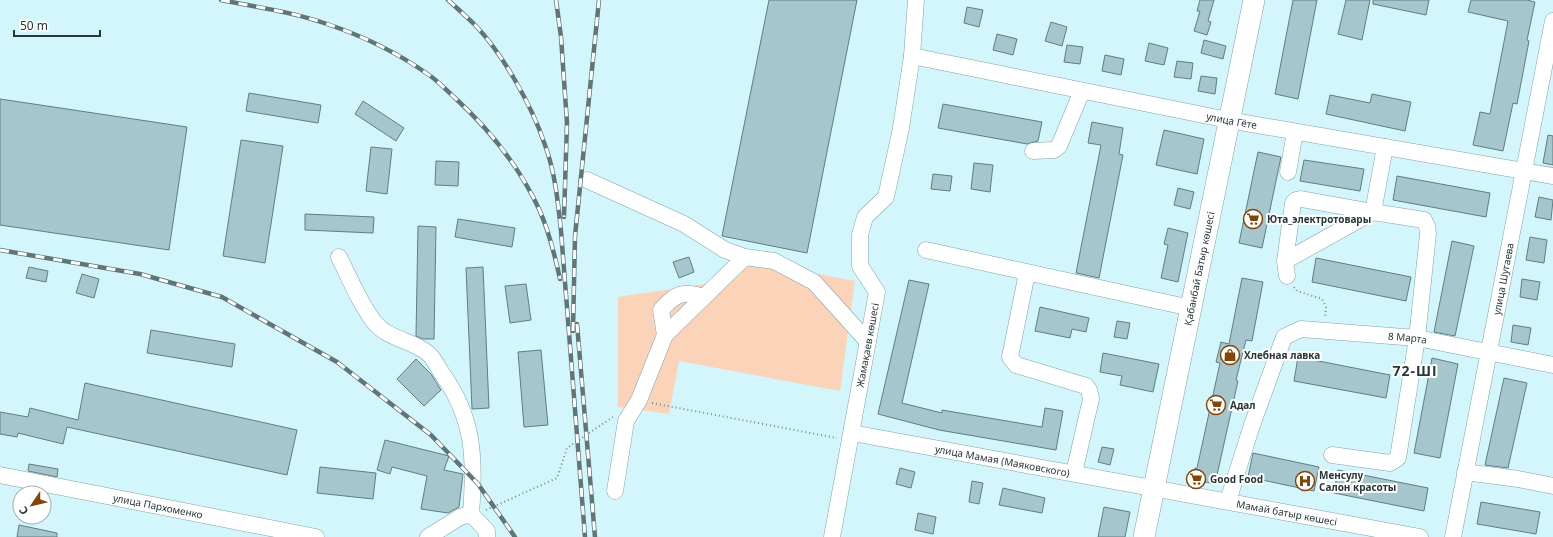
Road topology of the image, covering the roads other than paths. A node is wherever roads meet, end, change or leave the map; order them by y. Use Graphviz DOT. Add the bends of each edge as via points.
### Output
graph roads {
  1 [pos="916,0"];
  2 [pos="1254,0"];
  3 [pos="1553,21"];
  4 [pos="912,56"];
  5 [pos="1082,91"];
  6 [pos="1228,120"];
  7 [pos="1295,132"];
  8 [pos="1385,147"];
  9 [pos="1033,151"];
  10 [pos="1524,170"];
  11 [pos="1288,172"];
  12 [pos="1553,176"];
  13 [pos="587,180"];
  14 [pos="1373,212"];
  15 [pos="926,250"];
  16 [pos="339,257"];
  17 [pos="745,257"];
  18 [pos="1027,273"];
  19 [pos="703,297"];
  20 [pos="1191,308"];
  21 [pos="665,335"];
  22 [pos="1417,338"];
  23 [pos="868,342"];
  24 [pos="1489,353"];
  25 [pos="1553,365"];
  26 [pos="851,436"];
  27 [pos="1332,455"];
  28 [pos="1465,472"];
  29 [pos="1074,473"];
  30 [pos="0,475"];
  31 [pos="1553,486"];
  32 [pos="1154,487"];
  33 [pos="615,491"];
  34 [pos="1228,501"];
  35 [pos="472,515"];
  36 [pos="316,537"];
  37 [pos="428,537"];
  38 [pos="487,537"];
  39 [pos="832,537"];
  40 [pos="1144,537"];
  41 [pos="1420,537"];
  42 [pos="1453,537"];
  1 -- 4 [label="street, Жамақаев көшесі"];
  2 -- 6 [label="main road, Қабанбай Батыр көшесі"];
  3 -- 10 [label="street, улица Шугаева"];
  4 -- 5 [label="street, улица Гёте"];
  4 -- 23 [label="street, Жамақаев көшесі" via="901,128 886,197 865,217 860,235 860,266 877,292"];
  5 -- 6 [label="street, улица Гёте"];
  5 -- 9 [label="street" via="1059,146 1054,150"];
  6 -- 7 [label="street, улица Гёте"];
  6 -- 20 [label="main road, Қабанбай Батыр көшесі"];
  7 -- 8 [label="street, улица Гёте"];
  7 -- 11 [label="street"];
  8 -- 10 [label="street, улица Гёте"];
  8 -- 14 [label="street"];
  10 -- 12 [label="street, улица Гёте"];
  10 -- 24 [label="street, улица Шугаева"];
  13 -- 17 [label="street" via="684,224 725,250"];
  14 -- 14 [label="street" via="1286,268 1293,203 1296,200"];
  14 -- 22 [label="street" via="1424,220 1427,226"];
  15 -- 18 [label="street"];
  16 -- 35 [label="street" via="362,303 376,324 389,335 406,341 429,355 455,392 471,436"];
  17 -- 19 [label="street"];
  17 -- 23 [label="street" via="774,261 814,282"];
  18 -- 20 [label="street"];
  18 -- 29 [label="street" via="1010,357 1016,365 1086,386 1089,390 1092,399"];
  19 -- 21 [label="street"];
  19 -- 21 [label="street" via="689,292 672,298 661,310"];
  20 -- 32 [label="main road, Қабанбай Батыр көшесі"];
  21 -- 33 [label="street" via="639,400 626,421"];
  22 -- 24 [label="street, 8 Марта"];
  22 -- 27 [label="street" via="1398,458 1390,463"];
  22 -- 34 [label="street, 8 Марта" via="1301,329 1284,337"];
  23 -- 26 [label="street, Жамақаев көшесі"];
  24 -- 25 [label="street, 8 Марта"];
  24 -- 28 [label="street, улица Шугаева"];
  26 -- 29 [label="street, улица Мамая (Маяковского)"];
  26 -- 39 [label="street, Жамақаев көшесі"];
  28 -- 31 [label="street" via="1518,478"];
  28 -- 42 [label="street, улица Шугаева"];
  29 -- 32 [label="street, улица Мамая (Маяковского)"];
  30 -- 36 [label="street, улица Пархоменко"];
  32 -- 34 [label="street, Мамай батыр көшесі"];
  32 -- 40 [label="main road, Қабанбай Батыр көшесі"];
  34 -- 41 [label="street, Мамай батыр көшесі"];
  35 -- 37 [label="street" via="460,517"];
  35 -- 38 [label="street" via="487,530"];
}
